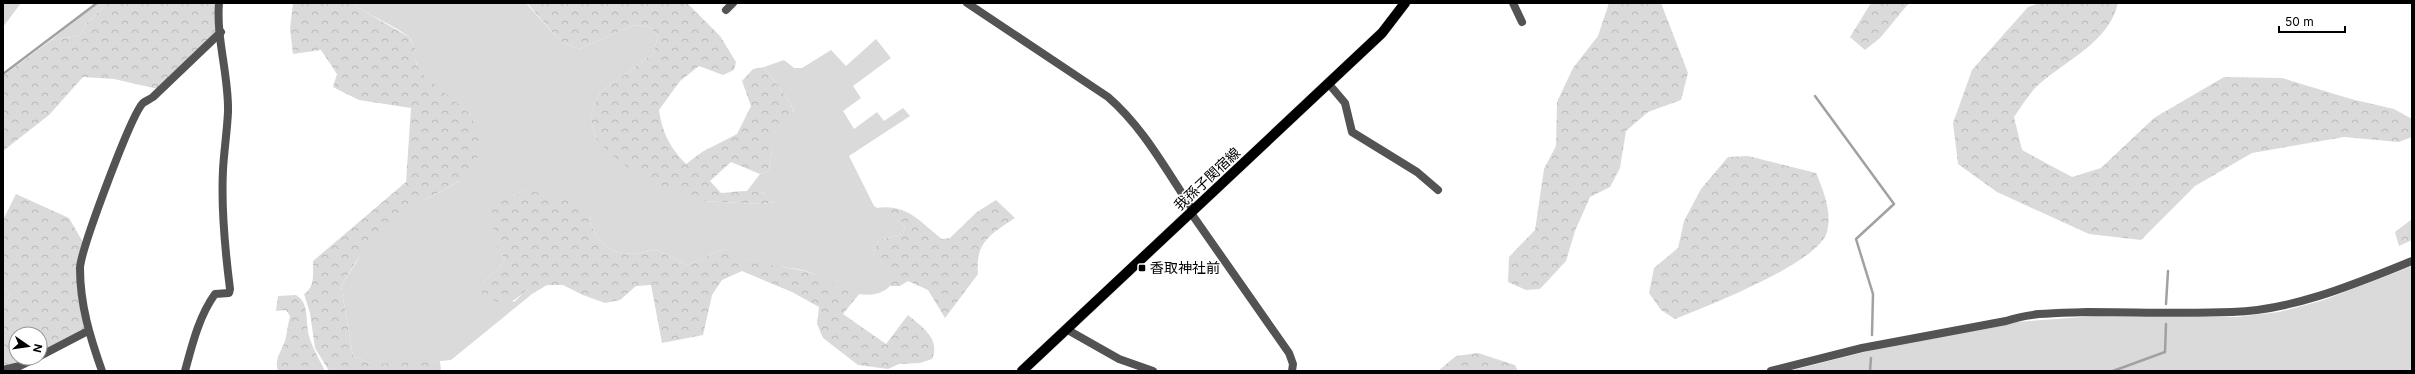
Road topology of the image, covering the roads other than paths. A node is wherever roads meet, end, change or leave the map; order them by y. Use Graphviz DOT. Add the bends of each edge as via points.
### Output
graph roads {
  1 [pos="219,3"];
  2 [pos="733,3"];
  3 [pos="967,3"];
  4 [pos="1405,3"];
  5 [pos="1513,3"];
  6 [pos="726,10"];
  7 [pos="1522,22"];
  8 [pos="221,32"];
  9 [pos="1328,83"];
  10 [pos="1438,190"];
  11 [pos="1192,212"];
  12 [pos="2412,261"];
  13 [pos="1066,329"];
  14 [pos="88,331"];
  15 [pos="48,352"];
  16 [pos="20,366"];
  17 [pos="3,370"];
  18 [pos="102,371"];
  19 [pos="185,371"];
  20 [pos="1022,371"];
  21 [pos="1153,371"];
  22 [pos="1292,371"];
  23 [pos="1771,371"];
  1 -- 8 [label="street"];
  2 -- 6 [label="street"];
  3 -- 11 [label="street" via="1122,109 1134,122"];
  4 -- 9 [label="main road, 我孫子関宿線" via="1382,33"];
  5 -- 7 [label="street"];
  8 -- 14 [label="street" via="153,97 142,104 131,125 86,242 80,266 82,307"];
  8 -- 19 [label="street" via="228,112 223,172 224,231 230,289 229,293 214,294 207,304"];
  9 -- 10 [label="street" via="1345,103 1352,132 1417,172"];
  9 -- 11 [label="main road, 我孫子関宿線"];
  11 -- 13 [label="main road, 我孫子関宿線"];
  11 -- 22 [label="street" via="1289,353 1293,364"];
  12 -- 23 [label="street" via="2300,302 2272,308 2232,312 2023,315 2006,321 1862,348"];
  13 -- 20 [label="main road, 我孫子関宿線"];
  13 -- 21 [label="street" via="1119,359"];
  14 -- 15 [label="street"];
  14 -- 18 [label="street"];
  16 -- 17 [label="street"];
}
